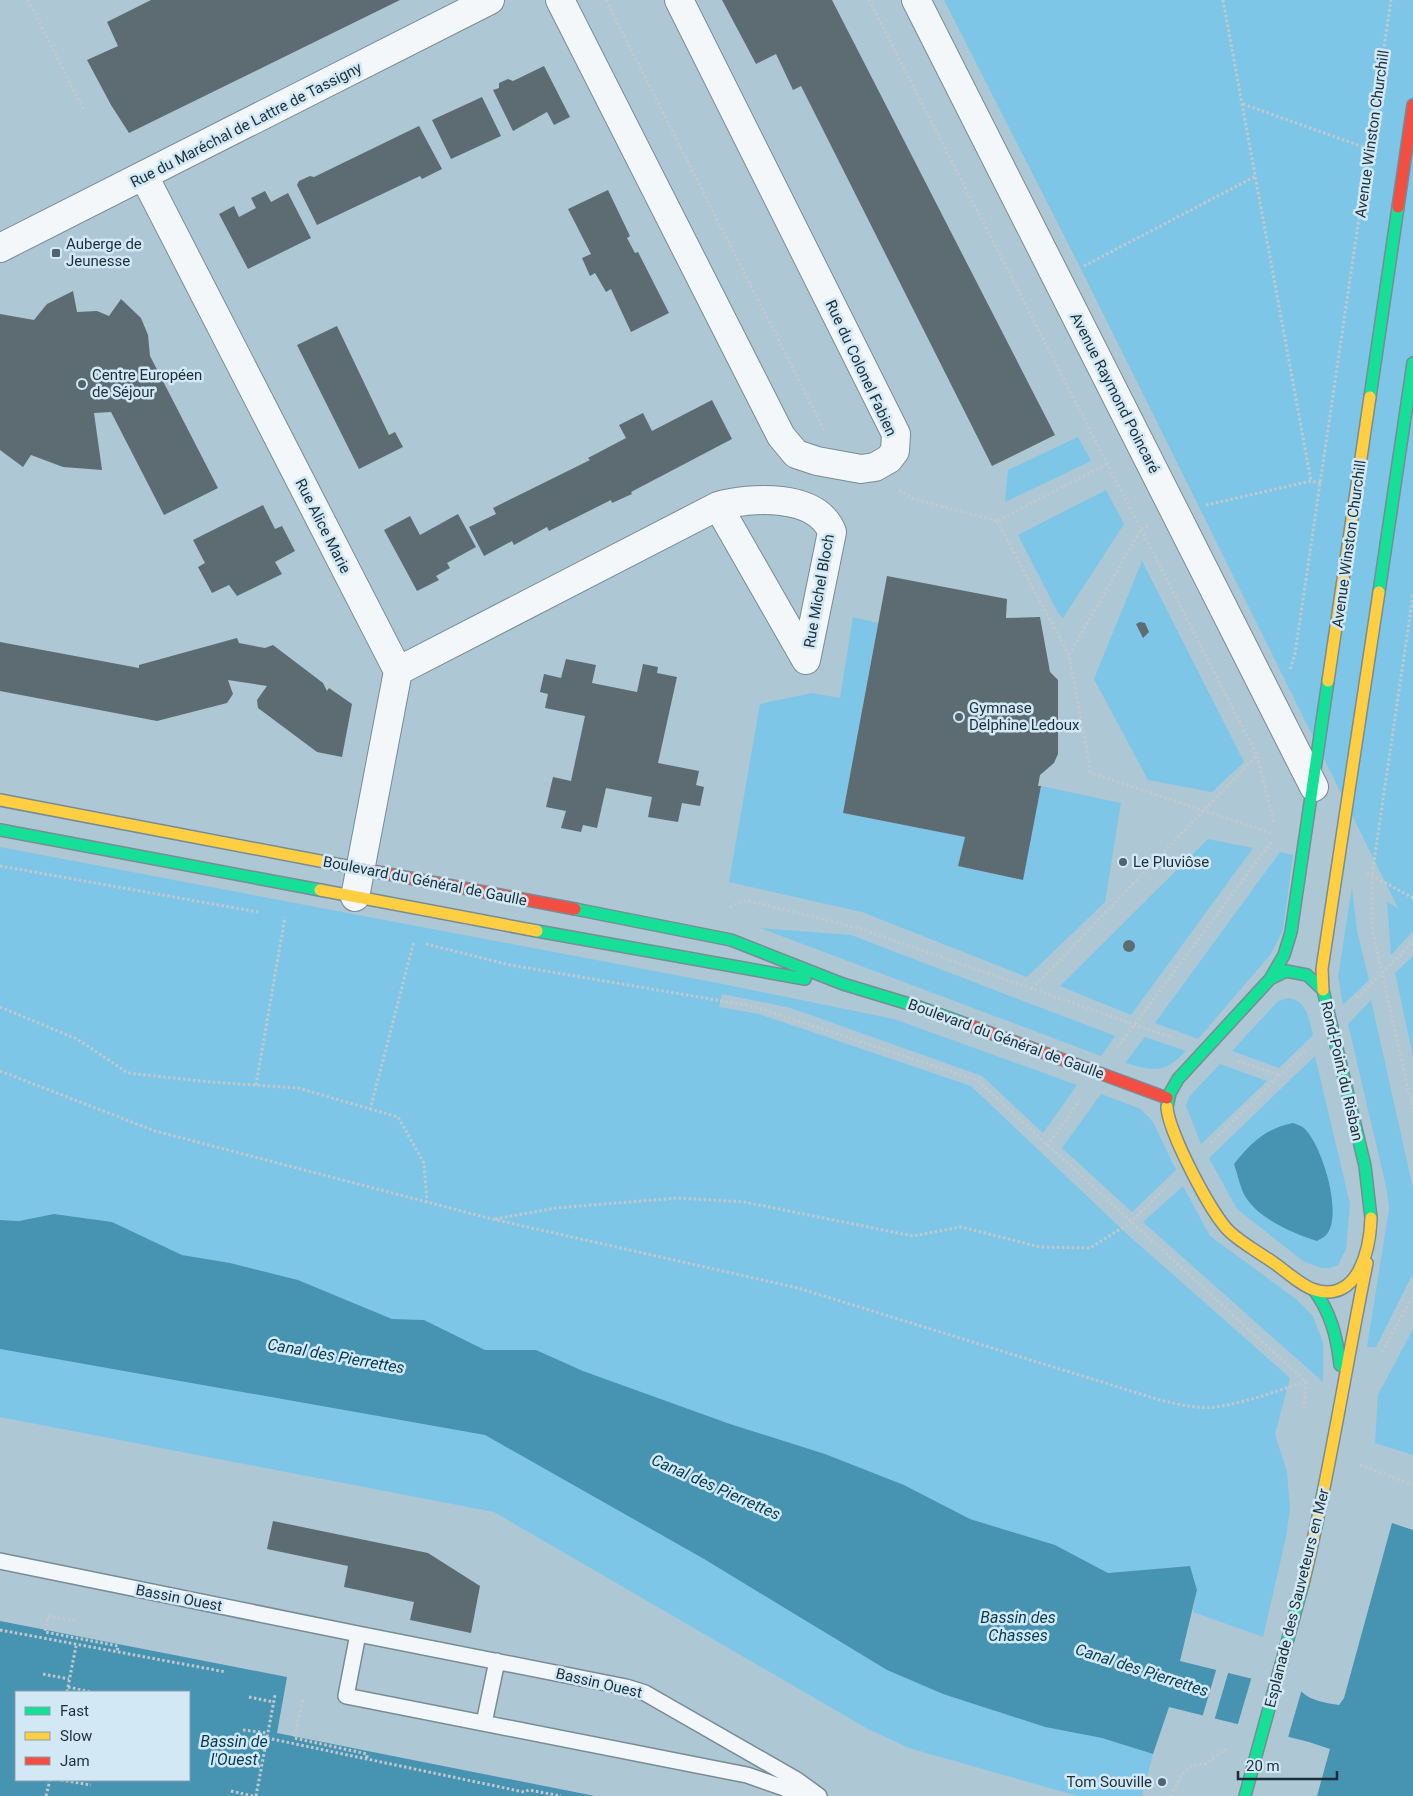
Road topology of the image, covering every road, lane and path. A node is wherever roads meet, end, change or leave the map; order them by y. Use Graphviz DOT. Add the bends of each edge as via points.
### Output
graph roads {
  1 [pos="28,0"];
  2 [pos="490,0"];
  3 [pos="560,0"];
  4 [pos="606,0"];
  5 [pos="679,0"];
  6 [pos="869,0"];
  7 [pos="916,0"];
  8 [pos="1224,0"];
  9 [pos="1391,0"];
  10 [pos="1243,104"];
  11 [pos="1413,104"];
  12 [pos="83,109"];
  13 [pos="1369,150"];
  14 [pos="144,176"];
  15 [pos="1256,176"];
  16 [pos="0,248"];
  17 [pos="1058,280"];
  18 [pos="1413,363"];
  19 [pos="1107,464"];
  20 [pos="851,467"];
  21 [pos="1312,481"];
  22 [pos="1320,482"];
  23 [pos="1357,488"];
  24 [pos="718,506"];
  25 [pos="1175,512"];
  26 [pos="997,521"];
  27 [pos="1141,529"];
  28 [pos="1413,596"];
  29 [pos="1412,605"];
  30 [pos="1295,654"];
  31 [pos="1069,655"];
  32 [pos="398,672"];
  33 [pos="1257,755"];
  34 [pos="1314,787"];
  35 [pos="0,800"];
  36 [pos="1204,810"];
  37 [pos="0,830"];
  38 [pos="1277,834"];
  39 [pos="0,866"];
  40 [pos="360,869"];
  41 [pos="1372,875"];
  42 [pos="355,897"];
  43 [pos="1413,898"];
  44 [pos="728,908"];
  45 [pos="265,914"];
  46 [pos="275,916"];
  47 [pos="285,917"];
  48 [pos="294,919"];
  49 [pos="405,939"];
  50 [pos="414,941"];
  51 [pos="1413,942"];
  52 [pos="1381,973"];
  53 [pos="1270,979"];
  54 [pos="843,984"];
  55 [pos="1032,989"];
  56 [pos="1323,990"];
  57 [pos="0,1006"];
  58 [pos="1134,1024"];
  59 [pos="1331,1025"];
  60 [pos="1206,1050"];
  61 [pos="0,1070"];
  62 [pos="1099,1072"];
  63 [pos="1279,1075"];
  64 [pos="256,1085"];
  65 [pos="1167,1098"];
  66 [pos="370,1110"];
  67 [pos="1413,1111"];
  68 [pos="1047,1146"];
  69 [pos="1189,1165"];
  70 [pos="427,1202"];
  71 [pos="492,1220"];
  72 [pos="1130,1223"];
  73 [pos="1368,1256"];
  74 [pos="1314,1290"];
  75 [pos="1306,1382"];
  76 [pos="1340,1397"];
  77 [pos="1304,1417"];
  78 [pos="1357,1464"];
  79 [pos="1413,1485"];
  80 [pos="0,1562"];
  81 [pos="75,1621"];
  82 [pos="0,1630"];
  83 [pos="358,1634"];
  84 [pos="76,1646"];
  85 [pos="117,1653"];
  86 [pos="497,1661"];
  87 [pos="226,1672"];
  88 [pos="43,1674"];
  89 [pos="69,1679"];
  90 [pos="68,1688"];
  91 [pos="67,1691"];
  92 [pos="85,1691"];
  93 [pos="275,1695"];
  94 [pos="249,1698"];
  95 [pos="303,1700"];
  96 [pos="274,1702"];
  97 [pos="484,1723"];
  98 [pos="243,1730"];
  99 [pos="268,1733"];
  100 [pos="267,1738"];
  101 [pos="1260,1744"];
  102 [pos="367,1759"];
  103 [pos="243,1763"];
  104 [pos="262,1767"];
  105 [pos="50,1781"];
  106 [pos="67,1781"];
  107 [pos="91,1785"];
  108 [pos="231,1792"];
  109 [pos="46,1796"];
  110 [pos="254,1796"];
  111 [pos="561,1796"];
  112 [pos="800,1796"];
  113 [pos="820,1796"];
  114 [pos="1171,1796"];
  115 [pos="1245,1796"];
  1 -- 12 [label="path"];
  2 -- 14 [label="street, Rue du Maréchal de Lattre de Tassigny"];
  3 -- 20 [label="street, Rue du Colonel Fabien" via="781,436 796,454"];
  4 -- 20 [label="path"];
  5 -- 20 [label="street, Rue du Colonel Fabien" via="896,434 895,451 889,459 875,467"];
  6 -- 19 [label="path"];
  7 -- 17 [label="street, Avenue Raymond Poincaré"];
  8 -- 10 [label="path"];
  9 -- 13 [label="path, Avenue Winston Churchill"];
  10 -- 13 [label="path"];
  10 -- 15 [label="path"];
  11 -- 23 [label="street, Avenue Winston Churchill"];
  13 -- 22 [label="path, Avenue Winston Churchill"];
  14 -- 16 [label="street, Rue du Maréchal de Lattre de Tassigny"];
  14 -- 32 [label="street, Rue Alice Marie"];
  15 -- 17 [label="path"];
  15 -- 21 [label="path"];
  17 -- 25 [label="street, Avenue Raymond Poincaré"];
  18 -- 56 [label="street" via="1326,936"];
  19 -- 26 [label="path"];
  19 -- 27 [label="path"];
  20 -- 26 [label="path" via="914,499"];
  21 -- 22 [label="path"];
  21 -- 25 [label="path"];
  22 -- 23 [label="path"];
  22 -- 30 [label="path, Avenue Winston Churchill"];
  23 -- 34 [label="street, Avenue Winston Churchill"];
  24 -- 24 [label="street, Rue Michel Bloch" via="801,652 806,660 832,532 828,520 808,507 758,498"];
  24 -- 32 [label="street, Rue Michel Bloch"];
  25 -- 27 [label="path"];
  25 -- 34 [label="street, Avenue Raymond Poincaré"];
  26 -- 31 [label="path"];
  27 -- 31 [label="path"];
  27 -- 33 [label="path"];
  28 -- 29 [label="path"];
  29 -- 41 [label="path"];
  31 -- 36 [label="path" via="1091,773"];
  32 -- 40 [label="street"];
  33 -- 36 [label="path"];
  33 -- 38 [label="path"];
  34 -- 53 [label="street, Avenue Winston Churchill" via="1291,932 1284,955"];
  35 -- 40 [label="street, Boulevard du Général de Gaulle"];
  36 -- 38 [label="path"];
  36 -- 55 [label="path"];
  37 -- 42 [label="street, Boulevard du Général de Gaulle"];
  38 -- 58 [label="path"];
  39 -- 45 [label="path"];
  40 -- 42 [label="street"];
  40 -- 54 [label="street, Boulevard du Général de Gaulle" via="731,940"];
  41 -- 43 [label="path"];
  41 -- 52 [label="path" via="1372,928"];
  42 -- 54 [label="street, Boulevard du Général de Gaulle" via="759,973"];
  44 -- 55 [label="path" via="745,900 858,928"];
  46 -- 47 [label="path"];
  47 -- 48 [label="path"];
  47 -- 64 [label="path"];
  49 -- 50 [label="path"];
  50 -- 66 [label="path"];
  50 -- 68 [label="path" via="510,965 752,1006 884,1048 977,1080"];
  51 -- 52 [label="path"];
  52 -- 59 [label="path"];
  52 -- 67 [label="path"];
  53 -- 56 [label="street, Rond-Point du Risban" via="1286,971 1295,971 1311,977"];
  53 -- 60 [label="street, Rond-Point du Risban"];
  54 -- 62 [label="street, Boulevard du Général de Gaulle" via="919,1007"];
  55 -- 58 [label="path"];
  56 -- 59 [label="street, Rond-Point du Risban"];
  57 -- 64 [label="path" via="77,1039 128,1073"];
  58 -- 60 [label="path"];
  58 -- 62 [label="path"];
  59 -- 63 [label="path"];
  59 -- 73 [label="street, Rond-Point du Risban" via="1370,1201"];
  60 -- 63 [label="path"];
  60 -- 65 [label="street, Rond-Point du Risban" via="1178,1079"];
  61 -- 70 [label="path" via="155,1131"];
  62 -- 65 [label="street, Boulevard du Général de Gaulle"];
  62 -- 68 [label="path"];
  63 -- 69 [label="path"];
  64 -- 66 [label="path" via="298,1088"];
  65 -- 69 [label="street" via="1170,1127"];
  66 -- 70 [label="path" via="398,1117 424,1164"];
  68 -- 72 [label="path"];
  69 -- 72 [label="path"];
  69 -- 74 [label="street" via="1220,1222 1229,1232"];
  70 -- 71 [label="path"];
  71 -- 72 [label="path" via="556,1208 678,1198 744,1202 914,1236 961,1227 1040,1247 1090,1248"];
  71 -- 75 [label="path" via="798,1288 1160,1400 1189,1406 1232,1404"];
  72 -- 75 [label="path"];
  73 -- 74 [label="street, Rond-Point du Risban" via="1347,1286 1330,1292"];
  73 -- 76 [label="street, Esplanade des Sauveteurs en Mer"];
  74 -- 76 [label="street, Esplanade des Sauveteurs en Mer" via="1328,1310 1335,1331"];
  75 -- 77 [label="path"];
  76 -- 101 [label="street, Esplanade des Sauveteurs en Mer" via="1320,1514"];
  78 -- 79 [label="path"];
  80 -- 83 [label="lane, Bassin Ouest"];
  81 -- 85 [label="path" via="48,1616 45,1632 118,1646"];
  82 -- 84 [label="path"];
  83 -- 86 [label="lane, Bassin Ouest"];
  83 -- 97 [label="lane" via="346,1696"];
  84 -- 85 [label="path"];
  84 -- 89 [label="path"];
  85 -- 87 [label="path"];
  86 -- 97 [label="lane"];
  86 -- 113 [label="lane, Bassin Ouest" via="645,1693"];
  88 -- 89 [label="path"];
  89 -- 90 [label="path"];
  90 -- 91 [label="path"];
  90 -- 92 [label="path"];
  93 -- 96 [label="path"];
  94 -- 96 [label="path"];
  95 -- 102 [label="path" via="294,1738 367,1754"];
  96 -- 99 [label="path"];
  97 -- 112 [label="lane" via="747,1775"];
  98 -- 99 [label="path"];
  99 -- 100 [label="path"];
  100 -- 102 [label="path"];
  100 -- 104 [label="path"];
  101 -- 114 [label="path" via="1236,1741 1205,1764 1193,1765 1182,1774"];
  101 -- 115 [label="street, Esplanade des Sauveteurs en Mer"];
  102 -- 111 [label="path" via="524,1792 530,1790"];
  103 -- 104 [label="path"];
  104 -- 110 [label="path"];
  105 -- 109 [label="path"];
  106 -- 107 [label="path"];
  108 -- 110 [label="path"];
}
